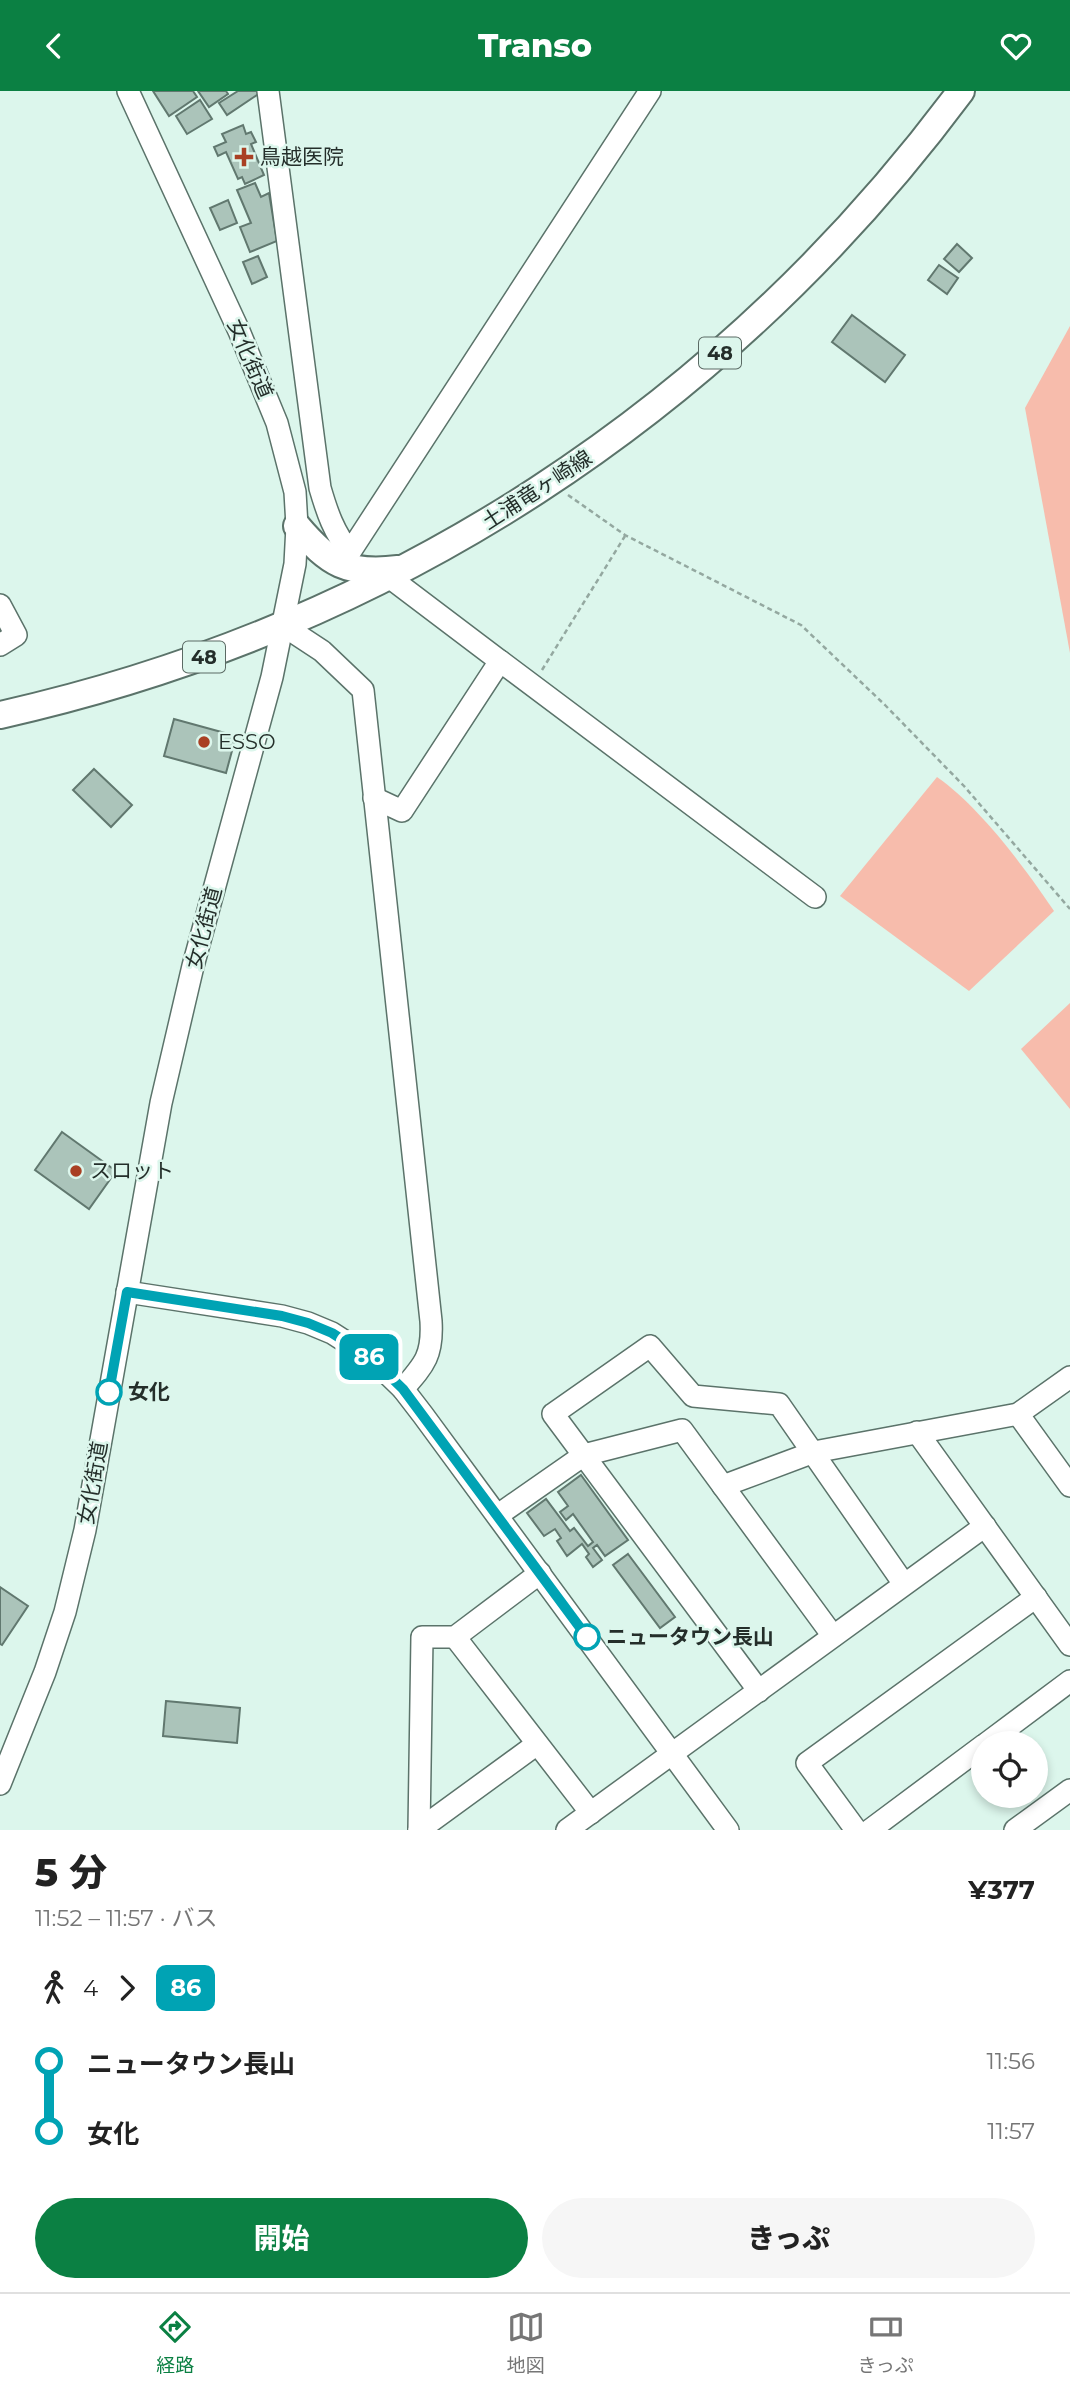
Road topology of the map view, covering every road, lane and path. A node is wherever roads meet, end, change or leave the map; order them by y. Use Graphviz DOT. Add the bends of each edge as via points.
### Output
graph roads {
  1 [pos="128,91"];
  2 [pos="268,91"];
  3 [pos="650,91"];
  4 [pos="961,91"];
  5 [pos="546,484"];
  6 [pos="320,488"];
  7 [pos="295,492"];
  8 [pos="297,526"];
  9 [pos="625,535"];
  10 [pos="397,572"];
  11 [pos="0,605"];
  12 [pos="284,626"];
  13 [pos="0,645"];
  14 [pos="500,661"];
  15 [pos="533,685"];
  16 [pos="0,715"];
  17 [pos="374,798"];
  18 [pos="815,897"];
  19 [pos="1070,909"];
  20 [pos="127,1292"];
  21 [pos="1070,1377"];
  22 [pos="403,1389"];
  23 [pos="1018,1414"];
  24 [pos="918,1432"];
  25 [pos="814,1452"];
  26 [pos="584,1455"];
  27 [pos="723,1486"];
  28 [pos="1070,1486"];
  29 [pos="498,1515"];
  30 [pos="985,1526"];
  31 [pos="540,1573"];
  32 [pos="904,1584"];
  33 [pos="1035,1597"];
  34 [pos="833,1636"];
  35 [pos="455,1637"];
  36 [pos="1070,1645"];
  37 [pos="1070,1681"];
  38 [pos="759,1691"];
  39 [pos="1003,1731"];
  40 [pos="537,1744"];
  41 [pos="673,1753"];
  42 [pos="971,1754"];
  43 [pos="0,1784"];
  44 [pos="1070,1790"];
  45 [pos="591,1813"];
  46 [pos="419,1830"];
  47 [pos="567,1830"];
  48 [pos="728,1830"];
  49 [pos="856,1830"];
  50 [pos="870,1830"];
  51 [pos="1015,1830"];
  1 -- 7 [label="street, 女化街道" via="239,331 277,423"];
  2 -- 6 [label="street"];
  3 -- 6 [label="street" via="350,552 339,539"];
  4 -- 5 [label="main road, 土浦竜ヶ崎線 / 48" via="858,218 773,305 645,415"];
  5 -- 9 [label="path" via="576,499"];
  5 -- 10 [label="main road, 土浦竜ヶ崎線 / 48"];
  6 -- 7 [label="street"];
  7 -- 8 [label="street, 女化街道"];
  8 -- 10 [label="main road" via="314,547 344,567"];
  8 -- 12 [label="street, 女化街道"];
  9 -- 15 [label="path"];
  9 -- 19 [label="path" via="802,625 964,786"];
  10 -- 12 [label="main road, 土浦竜ヶ崎線 / 48"];
  10 -- 14 [label="street"];
  11 -- 13 [label="street" via="16,635"];
  12 -- 16 [label="main road, 土浦竜ヶ崎線 / 48" via="168,669"];
  12 -- 17 [label="street" via="322,651 363,690"];
  12 -- 20 [label="street, 女化街道" via="178,1028"];
  14 -- 15 [label="street"];
  14 -- 17 [label="street" via="402,811"];
  15 -- 18 [label="street"];
  17 -- 22 [label="street" via="432,1339 424,1365"];
  20 -- 22 [label="street" via="308,1323 371,1358"];
  20 -- 43 [label="street, 女化街道" via="85,1530 65,1612"];
  21 -- 23 [label="street"];
  22 -- 29 [label="street"];
  23 -- 24 [label="street"];
  23 -- 28 [label="street"];
  24 -- 25 [label="street"];
  24 -- 30 [label="street"];
  25 -- 26 [label="street" via="779,1403 692,1396 650,1346 553,1414"];
  25 -- 27 [label="street"];
  25 -- 32 [label="street"];
  26 -- 27 [label="street" via="682,1430"];
  26 -- 29 [label="street"];
  26 -- 38 [label="street"];
  27 -- 34 [label="street"];
  29 -- 31 [label="street"];
  30 -- 32 [label="street"];
  30 -- 33 [label="street"];
  31 -- 35 [label="street"];
  31 -- 41 [label="street"];
  32 -- 34 [label="street"];
  33 -- 36 [label="street"];
  33 -- 49 [label="street" via="807,1763"];
  34 -- 38 [label="street"];
  35 -- 40 [label="street"];
  35 -- 46 [label="street" via="422,1637"];
  37 -- 39 [label="street"];
  38 -- 41 [label="street"];
  40 -- 45 [label="street"];
  40 -- 46 [label="street"];
  41 -- 45 [label="street"];
  41 -- 48 [label="street"];
  42 -- 50 [label="street"];
  44 -- 51 [label="street"];
  45 -- 47 [label="street"];
}
